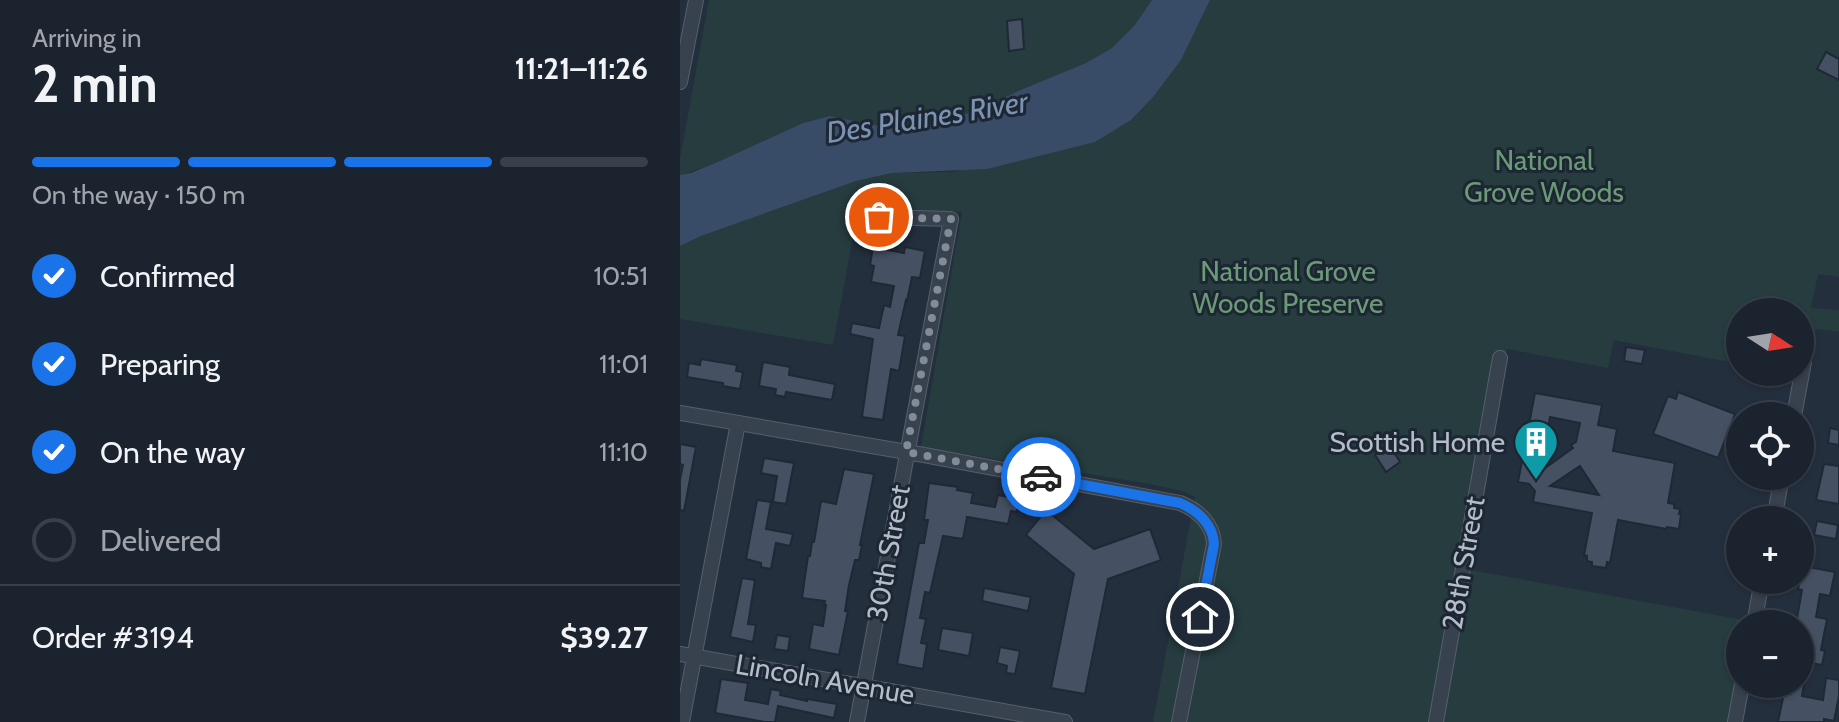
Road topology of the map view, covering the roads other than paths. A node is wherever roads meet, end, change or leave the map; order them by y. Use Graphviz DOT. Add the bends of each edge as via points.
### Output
graph roads {
  1 [pos="696,0"];
  2 [pos="680,82"];
  3 [pos="879,217"];
  4 [pos="1500,358"];
  5 [pos="680,413"];
  6 [pos="738,423"];
  7 [pos="906,452"];
  8 [pos="687,655"];
  9 [pos="864,686"];
  10 [pos="1739,698"];
  11 [pos="1041,720"];
  12 [pos="682,722"];
  13 [pos="857,722"];
  14 [pos="1065,722"];
  15 [pos="1179,722"];
  16 [pos="1436,722"];
  17 [pos="1735,722"];
  1 -- 2 [label="street"];
  3 -- 7 [label="street, 30th Street" via="951,219"];
  4 -- 16 [label="street, 28th Street"];
  5 -- 6 [label="street"];
  6 -- 7 [label="street"];
  6 -- 8 [label="street"];
  7 -- 9 [label="street, 30th Street"];
  7 -- 15 [label="street" via="1180,503 1201,517 1214,536 1211,565"];
  8 -- 9 [label="street, Lincoln Avenue"];
  8 -- 12 [label="street"];
  9 -- 11 [label="street, Lincoln Avenue"];
  9 -- 13 [label="street, 30th Street"];
  10 -- 17 [label="street"];
  11 -- 14 [label="street, Lincoln Avenue"];
}
